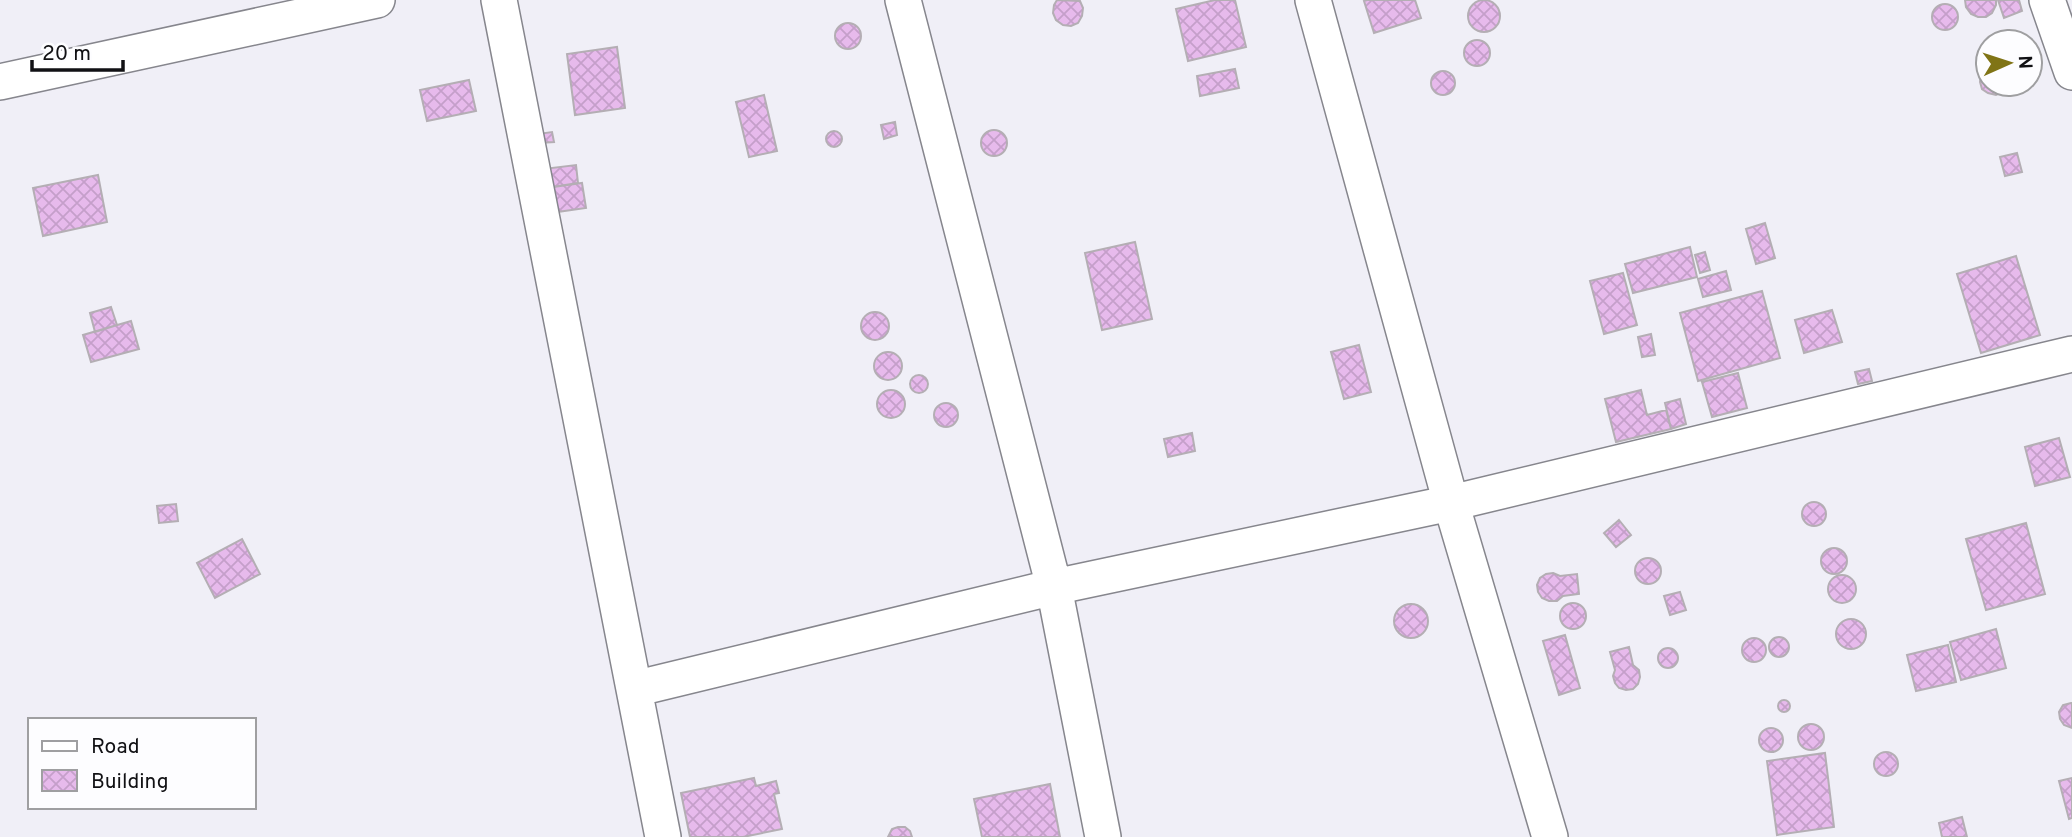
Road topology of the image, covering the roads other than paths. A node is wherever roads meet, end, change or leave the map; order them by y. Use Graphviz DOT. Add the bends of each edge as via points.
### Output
graph roads {
  1 [pos="377,0"];
  2 [pos="499,0"];
  3 [pos="903,0"];
  4 [pos="1313,0"];
  5 [pos="2047,0"];
  6 [pos="2072,72"];
  7 [pos="0,82"];
  8 [pos="2072,354"];
  9 [pos="1451,503"];
  10 [pos="1054,587"];
  11 [pos="634,689"];
  12 [pos="663,837"];
  13 [pos="1103,837"];
  14 [pos="1550,837"];
  1 -- 7 [label="street"];
  2 -- 11 [label="street"];
  3 -- 10 [label="street"];
  4 -- 9 [label="street"];
  5 -- 6 [label="street"];
  8 -- 9 [label="street"];
  9 -- 10 [label="street"];
  9 -- 14 [label="street"];
  10 -- 11 [label="street"];
  10 -- 13 [label="street"];
  11 -- 12 [label="street"];
}
